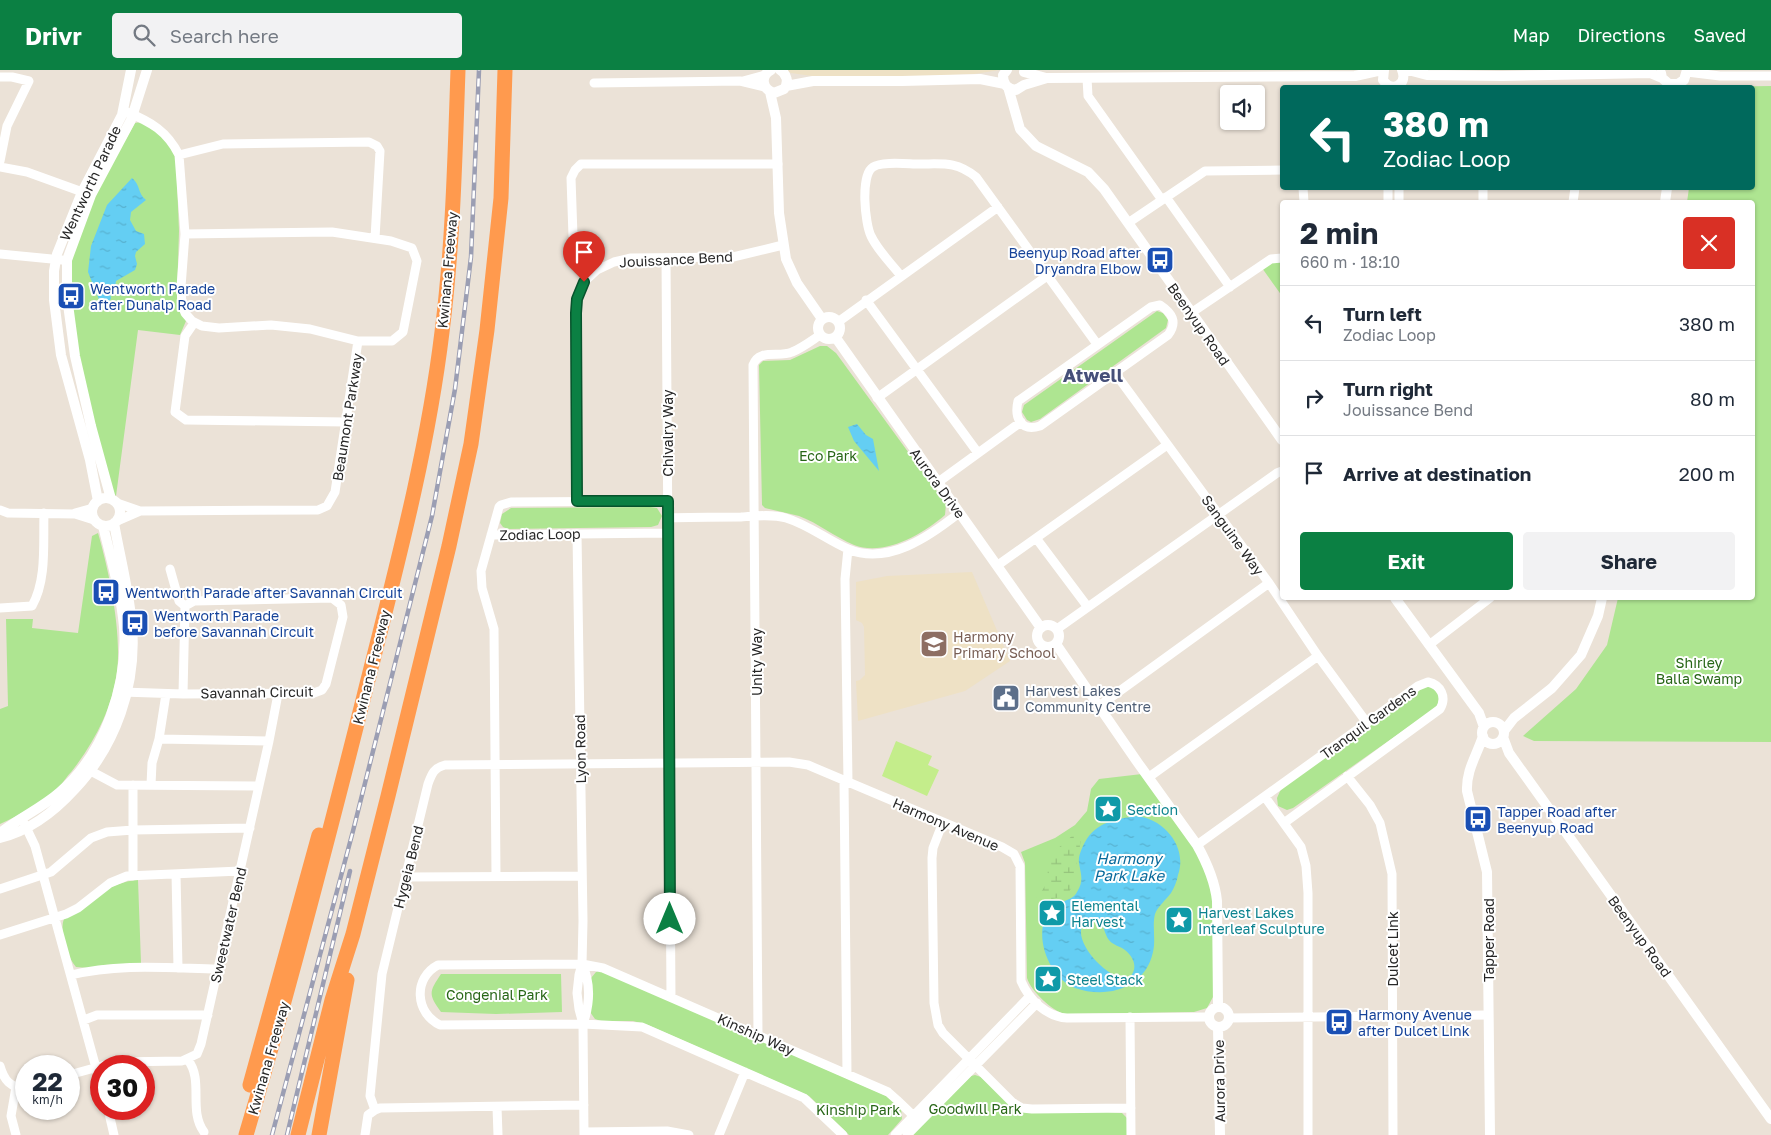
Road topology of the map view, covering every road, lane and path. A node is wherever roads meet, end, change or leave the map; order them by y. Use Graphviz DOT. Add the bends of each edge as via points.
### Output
graph roads {
  1 [pos="132,70"];
  2 [pos="147,70"];
  3 [pos="458,70"];
  4 [pos="505,70"];
  5 [pos="1383,70"];
  6 [pos="1402,70"];
  7 [pos="1408,70"];
  8 [pos="782,71"];
  9 [pos="1006,71"];
  10 [pos="1023,71"];
  11 [pos="1687,71"];
  12 [pos="768,72"];
  13 [pos="1502,73"];
  14 [pos="1658,73"];
  15 [pos="1427,74"];
  16 [pos="1361,75"];
  17 [pos="1771,76"];
  18 [pos="0,77"];
  19 [pos="1047,78"];
  20 [pos="1087,78"];
  21 [pos="980,79"];
  22 [pos="740,81"];
  23 [pos="813,81"];
  24 [pos="594,83"];
  25 [pos="1389,85"];
  26 [pos="1391,85"];
  27 [pos="1393,85"];
  28 [pos="1395,85"];
  29 [pos="1673,85"];
  30 [pos="1678,85"];
  31 [pos="1006,86"];
  32 [pos="1022,86"];
  33 [pos="768,89"];
  34 [pos="784,89"];
  35 [pos="1014,108"];
  36 [pos="128,112"];
  37 [pos="776,118"];
  38 [pos="179,155"];
  39 [pos="0,161"];
  40 [pos="778,164"];
  41 [pos="0,167"];
  42 [pos="1280,170"];
  43 [pos="86,193"];
  44 [pos="1164,198"];
  45 [pos="998,207"];
  46 [pos="1128,223"];
  47 [pos="185,234"];
  48 [pos="375,238"];
  49 [pos="783,245"];
  50 [pos="0,254"];
  51 [pos="666,258"];
  52 [pos="1280,258"];
  53 [pos="61,260"];
  54 [pos="597,270"];
  55 [pos="901,276"];
  56 [pos="1047,276"];
  57 [pos="1230,287"];
  58 [pos="866,300"];
  59 [pos="1192,313"];
  60 [pos="822,319"];
  61 [pos="838,322"];
  62 [pos="194,323"];
  63 [pos="820,335"];
  64 [pos="836,338"];
  65 [pos="358,341"];
  66 [pos="1097,344"];
  67 [pos="917,369"];
  68 [pos="1115,373"];
  69 [pos="877,398"];
  70 [pos="346,422"];
  71 [pos="1021,422"];
  72 [pos="1280,437"];
  73 [pos="1167,444"];
  74 [pos="978,454"];
  75 [pos="1280,472"];
  76 [pos="937,483"];
  77 [pos="114,501"];
  78 [pos="577,501"];
  79 [pos="668,501"];
  80 [pos="96,504"];
  81 [pos="0,510"];
  82 [pos="140,511"];
  83 [pos="44,513"];
  84 [pos="959,513"];
  85 [pos="1218,513"];
  86 [pos="75,514"];
  87 [pos="755,516"];
  88 [pos="668,518"];
  89 [pos="116,522"];
  90 [pos="98,523"];
  91 [pos="668,533"];
  92 [pos="577,534"];
  93 [pos="491,535"];
  94 [pos="1036,538"];
  95 [pos="848,549"];
  96 [pos="998,566"];
  97 [pos="170,569"];
  98 [pos="1269,583"];
  99 [pos="1280,599"];
  100 [pos="1280,600"];
  101 [pos="1396,600"];
  102 [pos="1487,600"];
  103 [pos="1602,600"];
  104 [pos="185,606"];
  105 [pos="1087,606"];
  106 [pos="0,608"];
  107 [pos="1041,628"];
  108 [pos="1056,629"];
  109 [pos="1056,644"];
  110 [pos="1430,645"];
  111 [pos="1318,656"];
  112 [pos="122,692"];
  113 [pos="166,694"];
  114 [pos="183,694"];
  115 [pos="278,694"];
  116 [pos="1099,706"];
  117 [pos="1367,723"];
  118 [pos="1494,733"];
  119 [pos="159,739"];
  120 [pos="269,741"];
  121 [pos="352,744"];
  122 [pos="756,762"];
  123 [pos="580,763"];
  124 [pos="669,763"];
  125 [pos="495,764"];
  126 [pos="87,769"];
  127 [pos="1347,776"];
  128 [pos="1149,777"];
  129 [pos="846,782"];
  130 [pos="133,785"];
  131 [pos="151,785"];
  132 [pos="259,786"];
  133 [pos="1265,797"];
  134 [pos="943,822"];
  135 [pos="24,823"];
  136 [pos="1284,823"];
  137 [pos="250,828"];
  138 [pos="133,830"];
  139 [pos="0,833"];
  140 [pos="0,838"];
  141 [pos="1197,845"];
  142 [pos="240,871"];
  143 [pos="176,874"];
  144 [pos="44,876"];
  145 [pos="133,876"];
  146 [pos="496,876"];
  147 [pos="582,876"];
  148 [pos="406,877"];
  149 [pos="0,889"];
  150 [pos="56,918"];
  151 [pos="352,934"];
  152 [pos="0,935"];
  153 [pos="582,964"];
  154 [pos="178,968"];
  155 [pos="218,969"];
  156 [pos="72,975"];
  157 [pos="671,997"];
  158 [pos="1034,1000"];
  159 [pos="1218,1007"];
  160 [pos="208,1014"];
  161 [pos="1488,1015"];
  162 [pos="1307,1016"];
  163 [pos="1130,1017"];
  164 [pos="1208,1017"];
  165 [pos="1393,1017"];
  166 [pos="1229,1018"];
  167 [pos="84,1020"];
  168 [pos="583,1024"];
  169 [pos="1218,1027"];
  170 [pos="758,1036"];
  171 [pos="93,1055"];
  172 [pos="188,1060"];
  173 [pos="155,1061"];
  174 [pos="972,1063"];
  175 [pos="0,1066"];
  176 [pos="745,1072"];
  177 [pos="847,1074"];
  178 [pos="15,1087"];
  179 [pos="15,1093"];
  180 [pos="584,1105"];
  181 [pos="497,1107"];
  182 [pos="1131,1108"];
  183 [pos="375,1110"];
  184 [pos="917,1119"];
  185 [pos="1771,1119"];
  186 [pos="111,1120"];
  187 [pos="204,1132"];
  188 [pos="584,1134"];
  189 [pos="16,1135"];
  190 [pos="114,1135"];
  191 [pos="237,1135"];
  192 [pos="246,1135"];
  193 [pos="298,1135"];
  194 [pos="319,1135"];
  195 [pos="365,1135"];
  196 [pos="498,1135"];
  197 [pos="689,1135"];
  198 [pos="719,1135"];
  199 [pos="844,1135"];
  200 [pos="895,1135"];
  201 [pos="907,1135"];
  202 [pos="1131,1135"];
  203 [pos="1220,1135"];
  204 [pos="1308,1135"];
  205 [pos="1393,1135"];
  206 [pos="1490,1135"];
  1 -- 36 [label="street, Wentworth Parade"];
  2 -- 36 [label="street, Wentworth Parade"];
  3 -- 121 [label="highway, Kwinana Freeway" via="454,192 439,352 425,439 401,549"];
  4 -- 151 [label="highway" via="501,198 471,444 450,546"];
  5 -- 16 [label="street"];
  5 -- 26 [label="street" via="1382,77"];
  6 -- 27 [label="street" via="1404,77"];
  7 -- 15 [label="street"];
  8 -- 23 [label="street"];
  8 -- 34 [label="street" via="787,78"];
  9 -- 21 [label="street"];
  9 -- 31 [label="street" via="1003,75"];
  10 -- 19 [label="street"];
  10 -- 32 [label="street" via="1026,81"];
  11 -- 17 [label="street" via="1720,76"];
  11 -- 30 [label="street"];
  12 -- 22 [label="street"];
  12 -- 33 [label="street" via="764,79"];
  13 -- 14 [label="street"];
  13 -- 15 [label="street"];
  14 -- 29 [label="street"];
  15 -- 28 [label="street"];
  16 -- 20 [label="street"];
  16 -- 25 [label="street"];
  18 -- 39 [label="street" via="29,81 7,126"];
  19 -- 20 [label="street"];
  19 -- 32 [label="street"];
  20 -- 44 [label="street" via="1088,96"];
  21 -- 23 [label="street"];
  21 -- 31 [label="street"];
  22 -- 24 [label="street"];
  22 -- 33 [label="street"];
  23 -- 34 [label="street"];
  31 -- 32 [label="street" via="1016,90"];
  31 -- 35 [label="street, Beenyup Road"];
  32 -- 35 [label="street"];
  33 -- 34 [label="street" via="774,93"];
  33 -- 37 [label="street"];
  34 -- 37 [label="street"];
  35 -- 46 [label="street, Beenyup Road" via="1020,129 1036,146 1088,172"];
  36 -- 38 [label="street" via="163,132"];
  36 -- 43 [label="street, Wentworth Parade"];
  37 -- 40 [label="street"];
  38 -- 47 [label="street"];
  38 -- 48 [label="street" via="223,144 369,142 380,151"];
  40 -- 49 [label="street"];
  40 -- 54 [label="street" via="581,164 571,178 573,236"];
  41 -- 43 [label="street" via="27,172"];
  42 -- 44 [label="street" via="1205,171"];
  43 -- 53 [label="street, Wentworth Parade"];
  44 -- 46 [label="street"];
  44 -- 57 [label="street"];
  45 -- 55 [label="street"];
  45 -- 55 [label="street" via="976,177 965,168 951,164 874,166 864,182 869,234"];
  45 -- 56 [label="street"];
  46 -- 59 [label="street, Beenyup Road"];
  47 -- 48 [label="street" via="332,232"];
  47 -- 62 [label="street" via="182,305"];
  48 -- 65 [label="street" via="412,248 417,261 403,332 392,341"];
  49 -- 51 [label="street, Jouissance Bend" via="733,257"];
  49 -- 60 [label="street" via="797,283"];
  50 -- 53 [label="street"];
  51 -- 54 [label="street, Jouissance Bend" via="631,258"];
  51 -- 79 [label="street, Chivalry Way"];
  52 -- 57 [label="street" via="1271,259"];
  53 -- 77 [label="street, Wentworth Parade" via="75,356 91,426"];
  53 -- 80 [label="street, Wentworth Parade" via="54,270 54,300 61,355 90,460"];
  54 -- 78 [label="street, Jouissance Bend" via="584,282 577,299"];
  55 -- 58 [label="street"];
  56 -- 66 [label="street"];
  56 -- 67 [label="street"];
  57 -- 59 [label="street"];
  58 -- 61 [label="street"];
  58 -- 67 [label="street"];
  59 -- 72 [label="street, Beenyup Road"];
  60 -- 61 [label="street" via="832,318"];
  60 -- 63 [label="street" via="818,328"];
  61 -- 64 [label="street" via="840,328"];
  62 -- 65 [label="street, Beaumont Parkway" via="219,328 271,325 310,329"];
  62 -- 70 [label="street" via="185,336 175,412 186,420"];
  63 -- 64 [label="street" via="825,339"];
  63 -- 87 [label="street, Unity Way" via="792,353 761,355 754,362"];
  64 -- 69 [label="street, Aurora Drive"];
  65 -- 70 [label="street, Beaumont Parkway"];
  66 -- 68 [label="street" via="1151,307 1160,305 1168,310 1173,319 1173,329 1168,335"];
  66 -- 71 [label="street" via="1018,401 1017,418"];
  67 -- 69 [label="street"];
  67 -- 74 [label="street"];
  68 -- 71 [label="street" via="1040,426 1032,429"];
  68 -- 73 [label="street, Sanguine Way"];
  69 -- 76 [label="street, Aurora Drive"];
  70 -- 82 [label="street, Beaumont Parkway" via="335,492 327,506 318,510"];
  71 -- 74 [label="street"];
  73 -- 85 [label="street, Sanguine Way"];
  73 -- 94 [label="street"];
  74 -- 76 [label="street"];
  75 -- 85 [label="street"];
  76 -- 84 [label="street, Aurora Drive"];
  77 -- 80 [label="street" via="104,499"];
  77 -- 82 [label="street, Beaumont Parkway"];
  77 -- 89 [label="street, Wentworth Parade" via="120,512"];
  78 -- 79 [label="street, Zodiac Loop"];
  78 -- 93 [label="street, Zodiac Loop" via="505,503 498,508"];
  79 -- 88 [label="street, Chivalry Way"];
  80 -- 86 [label="street"];
  80 -- 90 [label="street, Wentworth Parade" via="92,514"];
  81 -- 83 [label="street"];
  82 -- 89 [label="street, Beaumont Parkway"];
  83 -- 86 [label="street"];
  83 -- 106 [label="street" via="39,594 32,606"];
  84 -- 95 [label="street" via="911,545 877,553"];
  84 -- 96 [label="street, Aurora Drive"];
  85 -- 98 [label="street, Sanguine Way"];
  85 -- 105 [label="street"];
  86 -- 90 [label="street"];
  87 -- 88 [label="street"];
  87 -- 95 [label="street" via="785,518"];
  87 -- 122 [label="street, Unity Way"];
  88 -- 91 [label="street, Chivalry Way"];
  89 -- 90 [label="street" via="111,525"];
  89 -- 112 [label="street, Wentworth Parade" via="132,626 130,678"];
  90 -- 112 [label="street, Wentworth Parade" via="115,578 124,627"];
  91 -- 92 [label="street, Zodiac Loop"];
  91 -- 124 [label="street, Chivalry Way"];
  92 -- 93 [label="street, Zodiac Loop"];
  92 -- 123 [label="street, Lyon Road"];
  93 -- 125 [label="street" via="481,580 494,629"];
  94 -- 96 [label="street"];
  94 -- 105 [label="street"];
  95 -- 129 [label="street"];
  96 -- 107 [label="street, Aurora Drive"];
  97 -- 104 [label="street, Savannah Circuit" via="179,601"];
  98 -- 99 [label="street, Sanguine Way"];
  98 -- 116 [label="street"];
  100 -- 111 [label="street, Sanguine Way"];
  101 -- 110 [label="street, Beenyup Road"];
  102 -- 110 [label="street"];
  103 -- 118 [label="street, Tapper Road" via="1598,616 1580,655 1552,688"];
  104 -- 114 [label="street, Savannah Circuit"];
  104 -- 115 [label="street, Savannah Circuit" via="194,601 332,598 341,605 343,617 322,690"];
  105 -- 108 [label="street"];
  107 -- 108 [label="street" via="1051,626"];
  107 -- 109 [label="street" via="1040,642 1047,647"];
  108 -- 109 [label="street" via="1059,635"];
  109 -- 116 [label="street"];
  110 -- 118 [label="street, Beenyup Road"];
  111 -- 117 [label="street, Sanguine Way"];
  111 -- 128 [label="street"];
  112 -- 113 [label="street, Savannah Circuit"];
  112 -- 126 [label="street, Wentworth Parade"];
  113 -- 114 [label="street, Savannah Circuit"];
  113 -- 119 [label="street"];
  114 -- 115 [label="street, Savannah Circuit"];
  115 -- 120 [label="street, Sweetwater Bend"];
  116 -- 128 [label="street"];
  117 -- 127 [label="street, Tranquil Gardens" via="1423,683 1432,683 1442,692 1440,709"];
  117 -- 133 [label="street, Tranquil Gardens"];
  118 -- 161 [label="street, Tapper Road" via="1478,750 1466,781 1487,872"];
  118 -- 185 [label="street, Beenyup Road"];
  119 -- 120 [label="street"];
  119 -- 131 [label="street" via="152,763"];
  120 -- 132 [label="street, Sweetwater Bend"];
  121 -- 191 [label="highway" via="342,761 308,872"];
  121 -- 192 [label="highway, Kwinana Freeway" via="291,980"];
  122 -- 124 [label="street, Harmony Avenue"];
  122 -- 129 [label="street, Harmony Avenue" via="799,763"];
  122 -- 170 [label="street, Unity Way"];
  123 -- 124 [label="street, Harmony Avenue"];
  123 -- 125 [label="street, Hygeia Bend"];
  123 -- 147 [label="street, Lyon Road"];
  124 -- 157 [label="street, Chivalry Way"];
  125 -- 146 [label="street"];
  125 -- 148 [label="street, Hygeia Bend" via="445,765 432,772"];
  126 -- 130 [label="street" via="117,785"];
  126 -- 135 [label="street, Wentworth Parade"];
  127 -- 136 [label="street, Tranquil Gardens"];
  127 -- 165 [label="street, Dulcet Link" via="1380,823 1392,874"];
  128 -- 141 [label="street"];
  129 -- 134 [label="street, Harmony Avenue"];
  129 -- 177 [label="street"];
  130 -- 131 [label="street"];
  130 -- 138 [label="street"];
  131 -- 132 [label="street"];
  132 -- 137 [label="street, Sweetwater Bend"];
  133 -- 136 [label="street"];
  133 -- 141 [label="street, Tranquil Gardens"];
  134 -- 158 [label="street, Harmony Avenue" via="1002,847 1017,859 1020,866 1021,981"];
  134 -- 174 [label="street" via="932,858 934,1003 943,1034"];
  135 -- 139 [label="street, Wentworth Parade"];
  135 -- 140 [label="street, Wentworth Parade" via="16,834"];
  135 -- 144 [label="street"];
  136 -- 162 [label="street" via="1301,847 1306,866"];
  137 -- 138 [label="street"];
  137 -- 142 [label="street, Sweetwater Bend"];
  138 -- 144 [label="street" via="107,832 91,838"];
  138 -- 145 [label="street"];
  141 -- 159 [label="street" via="1210,872 1218,901"];
  142 -- 143 [label="street"];
  142 -- 155 [label="street, Sweetwater Bend"];
  143 -- 145 [label="street"];
  143 -- 154 [label="street"];
  144 -- 149 [label="street"];
  144 -- 150 [label="street"];
  145 -- 150 [label="street" via="110,883 78,908"];
  146 -- 147 [label="street"];
  146 -- 148 [label="street"];
  147 -- 153 [label="street, Lyon Road"];
  148 -- 183 [label="street, Hygeia Bend" via="379,989 370,1096"];
  150 -- 152 [label="street"];
  150 -- 156 [label="street"];
  151 -- 193 [label="highway"];
  151 -- 194 [label="highway"];
  153 -- 157 [label="street, Kinship Way" via="603,968"];
  153 -- 168 [label="street, Lyon Road" via="577,993"];
  153 -- 168 [label="street, Kinship Way" via="438,965 428,973 420,992 425,1013 440,1025"];
  154 -- 155 [label="street"];
  154 -- 156 [label="street" via="96,969"];
  155 -- 160 [label="street, Sweetwater Bend"];
  156 -- 167 [label="street"];
  157 -- 170 [label="street, Kinship Way"];
  158 -- 163 [label="street" via="1047,1013 1059,1018"];
  158 -- 174 [label="street"];
  159 -- 164 [label="street"];
  159 -- 166 [label="street" via="1226,1010"];
  160 -- 167 [label="street" via="97,1015"];
  160 -- 172 [label="street, Sweetwater Bend" via="197,1054"];
  161 -- 165 [label="street"];
  161 -- 206 [label="street, Tapper Road"];
  162 -- 165 [label="street"];
  162 -- 166 [label="street"];
  162 -- 204 [label="street"];
  163 -- 164 [label="street"];
  163 -- 182 [label="street"];
  164 -- 169 [label="street" via="1211,1024"];
  165 -- 205 [label="street, Dulcet Link"];
  166 -- 169 [label="street" via="1225,1025"];
  167 -- 171 [label="street"];
  168 -- 176 [label="street, Kinship Way" via="642,1027"];
  168 -- 180 [label="street, Lyon Road"];
  169 -- 203 [label="street, Aurora Drive"];
  170 -- 177 [label="street, Kinship Way"];
  172 -- 173 [label="street"];
  172 -- 187 [label="street" via="195,1074 197,1118"];
  174 -- 182 [label="street" via="1022,1108"];
  174 -- 184 [label="street"];
  175 -- 178 [label="street" via="3,1076"];
  176 -- 198 [label="street"];
  176 -- 199 [label="street, Kinship Way" via="804,1098"];
  177 -- 184 [label="street, Kinship Way" via="888,1092"];
  179 -- 189 [label="street" via="11,1116"];
  180 -- 181 [label="street"];
  180 -- 188 [label="street, Lyon Road"];
  181 -- 183 [label="street"];
  181 -- 196 [label="street"];
  182 -- 202 [label="street"];
  183 -- 195 [label="street" via="368,1116"];
  184 -- 200 [label="street"];
  184 -- 201 [label="street"];
  186 -- 190 [label="street"];
  188 -- 197 [label="street" via="667,1131"];
}
